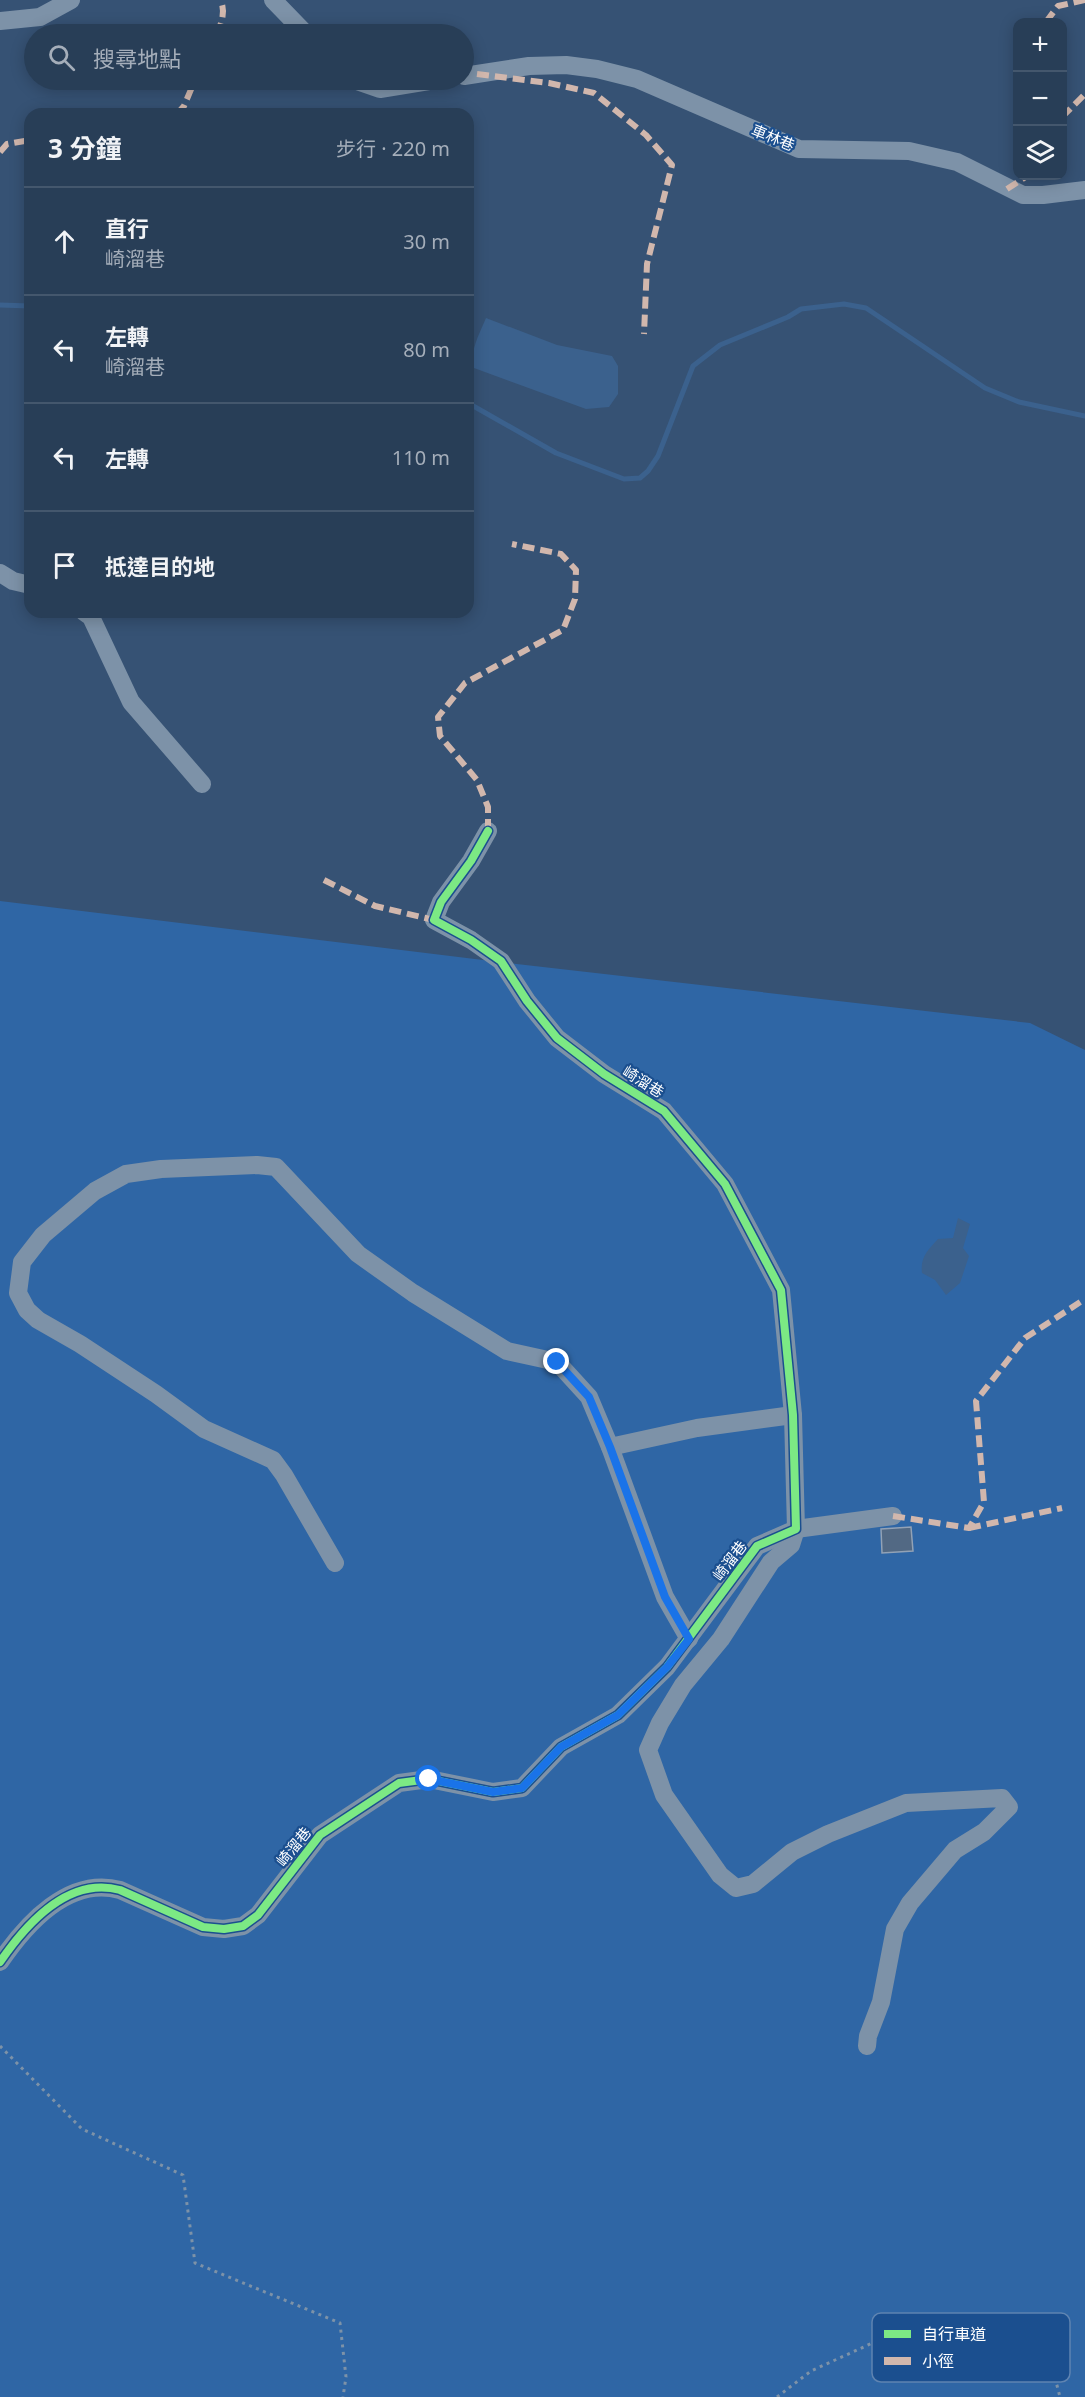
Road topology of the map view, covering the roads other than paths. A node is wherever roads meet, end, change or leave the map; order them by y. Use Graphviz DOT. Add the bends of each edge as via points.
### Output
graph roads {
  1 [pos="71,0"];
  2 [pos="273,0"];
  3 [pos="0,21"];
  4 [pos="296,24"];
  5 [pos="474,74"];
  6 [pos="1085,190"];
  7 [pos="0,573"];
  8 [pos="24,584"];
  9 [pos="91,618"];
  10 [pos="202,784"];
  11 [pos="488,831"];
  12 [pos="793,1416"];
  13 [pos="610,1447"];
  14 [pos="893,1516"];
  15 [pos="795,1529"];
  16 [pos="335,1563"];
  17 [pos="689,1639"];
  18 [pos="0,1962"];
  19 [pos="867,2046"];
  1 -- 3 [label="street" via="40,17"];
  2 -- 4 [label="street"];
  5 -- 6 [label="street, 車林巷" via="529,66 597,69 637,79 799,149 909,151 957,162 1023,195"];
  7 -- 8 [label="street"];
  9 -- 10 [label="street" via="131,702"];
  11 -- 12 [label="street, 崎溜巷" via="441,902 434,920 501,961 557,1038 604,1074 664,1111 725,1184 781,1290"];
  12 -- 13 [label="street" via="709,1426"];
  12 -- 15 [label="street, 崎溜巷"];
  13 -- 16 [label="street" via="589,1397 557,1362 507,1352 358,1254 276,1167 161,1169 126,1174 95,1191 43,1235 22,1262 18,1293 27,1310 204,1429 273,1460"];
  13 -- 17 [label="street" via="665,1597"];
  14 -- 15 [label="street"];
  15 -- 17 [label="street, 崎溜巷" via="757,1546"];
  15 -- 19 [label="street" via="791,1545 771,1562 721,1639 683,1685 648,1750 664,1795 720,1875 736,1888 753,1884 792,1852 906,1803 1002,1798 1009,1807 984,1832 955,1850 910,1903 895,1929 881,2002"];
  17 -- 18 [label="street, 崎溜巷" via="667,1667 618,1715 561,1747 522,1788 493,1792 429,1779 399,1783 364,1805 320,1835 258,1915 243,1926 202,1927 120,1890 106,1886 87,1888 46,1909"];
}
